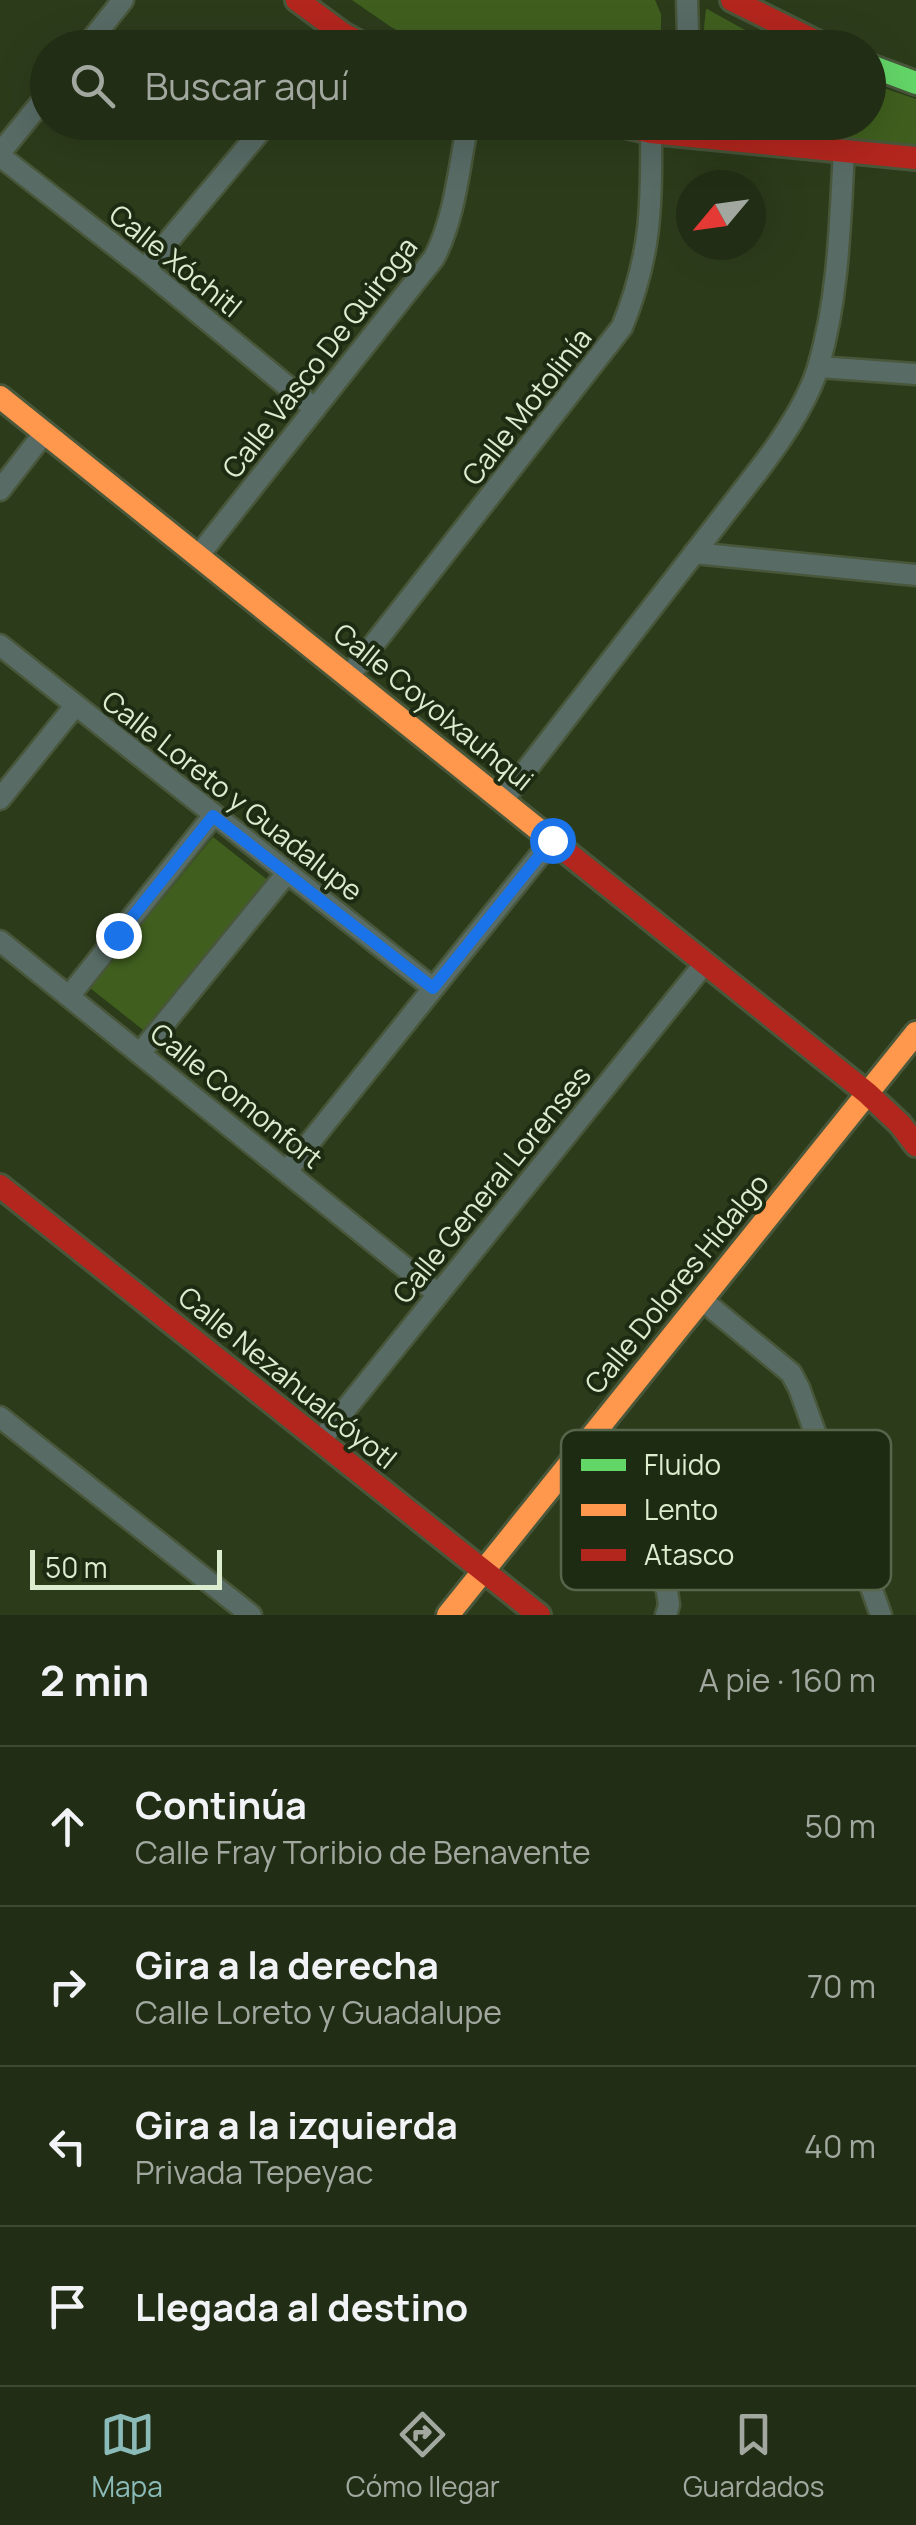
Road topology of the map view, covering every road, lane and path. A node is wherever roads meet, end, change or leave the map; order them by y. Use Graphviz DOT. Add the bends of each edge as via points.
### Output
graph roads {
  1 [pos="123,0"];
  2 [pos="297,0"];
  3 [pos="687,0"];
  4 [pos="732,0"];
  5 [pos="99,30"];
  6 [pos="326,30"];
  7 [pos="688,30"];
  8 [pos="793,30"];
  9 [pos="886,72"];
  10 [pos="916,83"];
  11 [pos="30,117"];
  12 [pos="253,140"];
  13 [pos="464,140"];
  14 [pos="654,140"];
  15 [pos="761,140"];
  16 [pos="844,150"];
  17 [pos="0,155"];
  18 [pos="916,158"];
  19 [pos="145,270"];
  20 [pos="819,367"];
  21 [pos="916,374"];
  22 [pos="0,397"];
  23 [pos="316,408"];
  24 [pos="45,432"];
  25 [pos="0,490"];
  26 [pos="694,553"];
  27 [pos="199,555"];
  28 [pos="916,574"];
  29 [pos="0,645"];
  30 [pos="349,676"];
  31 [pos="75,706"];
  32 [pos="0,800"];
  33 [pos="502,800"];
  34 [pos="213,816"];
  35 [pos="552,840"];
  36 [pos="287,873"];
  37 [pos="0,940"];
  38 [pos="705,963"];
  39 [pos="433,988"];
  40 [pos="70,995"];
  41 [pos="916,1032"];
  42 [pos="141,1052"];
  43 [pos="867,1093"];
  44 [pos="916,1145"];
  45 [pos="287,1172"];
  46 [pos="0,1186"];
  47 [pos="438,1294"];
  48 [pos="702,1300"];
  49 [pos="0,1417"];
  50 [pos="601,1424"];
  51 [pos="596,1430"];
  52 [pos="603,1430"];
  53 [pos="814,1430"];
  54 [pos="320,1440"];
  55 [pos="561,1474"];
  56 [pos="484,1571"];
  57 [pos="667,1590"];
  58 [pos="873,1590"];
  59 [pos="250,1615"];
  60 [pos="448,1615"];
  61 [pos="539,1615"];
  62 [pos="666,1615"];
  63 [pos="882,1615"];
  1 -- 5 [label="street"];
  2 -- 6 [label="main road"];
  3 -- 7 [label="street"];
  4 -- 8 [label="main road"];
  9 -- 10 [label="main road"];
  11 -- 17 [label="street"];
  12 -- 19 [label="street"];
  13 -- 23 [label="street, Calle Vasco De Quiroga" via="434,258"];
  14 -- 30 [label="street, Calle Motolinía" via="644,266 622,326"];
  15 -- 16 [label="main road"];
  16 -- 18 [label="main road"];
  16 -- 20 [label="street" via="838,262"];
  17 -- 19 [label="street, Calle Xóchitl"];
  19 -- 23 [label="street, Calle Xóchitl"];
  20 -- 21 [label="street"];
  20 -- 26 [label="street" via="791,425"];
  22 -- 24 [label="main road, Calle Coyolxauhqui"];
  23 -- 27 [label="street, Calle Vasco De Quiroga"];
  24 -- 25 [label="street"];
  24 -- 27 [label="main road, Calle Coyolxauhqui"];
  26 -- 28 [label="street"];
  26 -- 33 [label="street"];
  27 -- 30 [label="main road, Calle Coyolxauhqui"];
  29 -- 31 [label="street, Calle Loreto y Guadalupe"];
  30 -- 33 [label="main road, Calle Coyolxauhqui"];
  31 -- 32 [label="street"];
  31 -- 34 [label="street, Calle Loreto y Guadalupe"];
  33 -- 35 [label="main road, Calle Coyolxauhqui"];
  34 -- 36 [label="street, Calle Loreto y Guadalupe"];
  34 -- 40 [label="street"];
  35 -- 38 [label="main road, Calle Coyolxauhqui"];
  35 -- 39 [label="street"];
  36 -- 39 [label="street, Calle Loreto y Guadalupe"];
  36 -- 42 [label="street"];
  37 -- 40 [label="street, Calle Comonfort"];
  38 -- 43 [label="main road, Calle Coyolxauhqui"];
  38 -- 47 [label="street, Calle General Lorenses"];
  39 -- 45 [label="street"];
  40 -- 42 [label="street, Calle Comonfort"];
  41 -- 43 [label="main road, Calle Dolores Hidalgo"];
  42 -- 45 [label="street, Calle Comonfort"];
  43 -- 44 [label="main road, Calle Coyolxauhqui"];
  43 -- 48 [label="main road, Calle Dolores Hidalgo"];
  45 -- 47 [label="street, Calle Comonfort"];
  46 -- 54 [label="main road, Calle Nezahualcóyotl"];
  47 -- 54 [label="street, Calle General Lorenses"];
  48 -- 50 [label="main road, Calle Dolores Hidalgo"];
  48 -- 53 [label="street" via="791,1374"];
  49 -- 59 [label="street"];
  50 -- 51 [label="main road, Calle Dolores Hidalgo"];
  50 -- 52 [label="street"];
  54 -- 56 [label="main road, Calle Nezahualcóyotl"];
  55 -- 56 [label="main road, Calle Dolores Hidalgo"];
  56 -- 60 [label="main road, Calle Dolores Hidalgo"];
  56 -- 61 [label="main road, Calle Nezahualcóyotl"];
  57 -- 62 [label="street"];
  58 -- 63 [label="street"];
}
